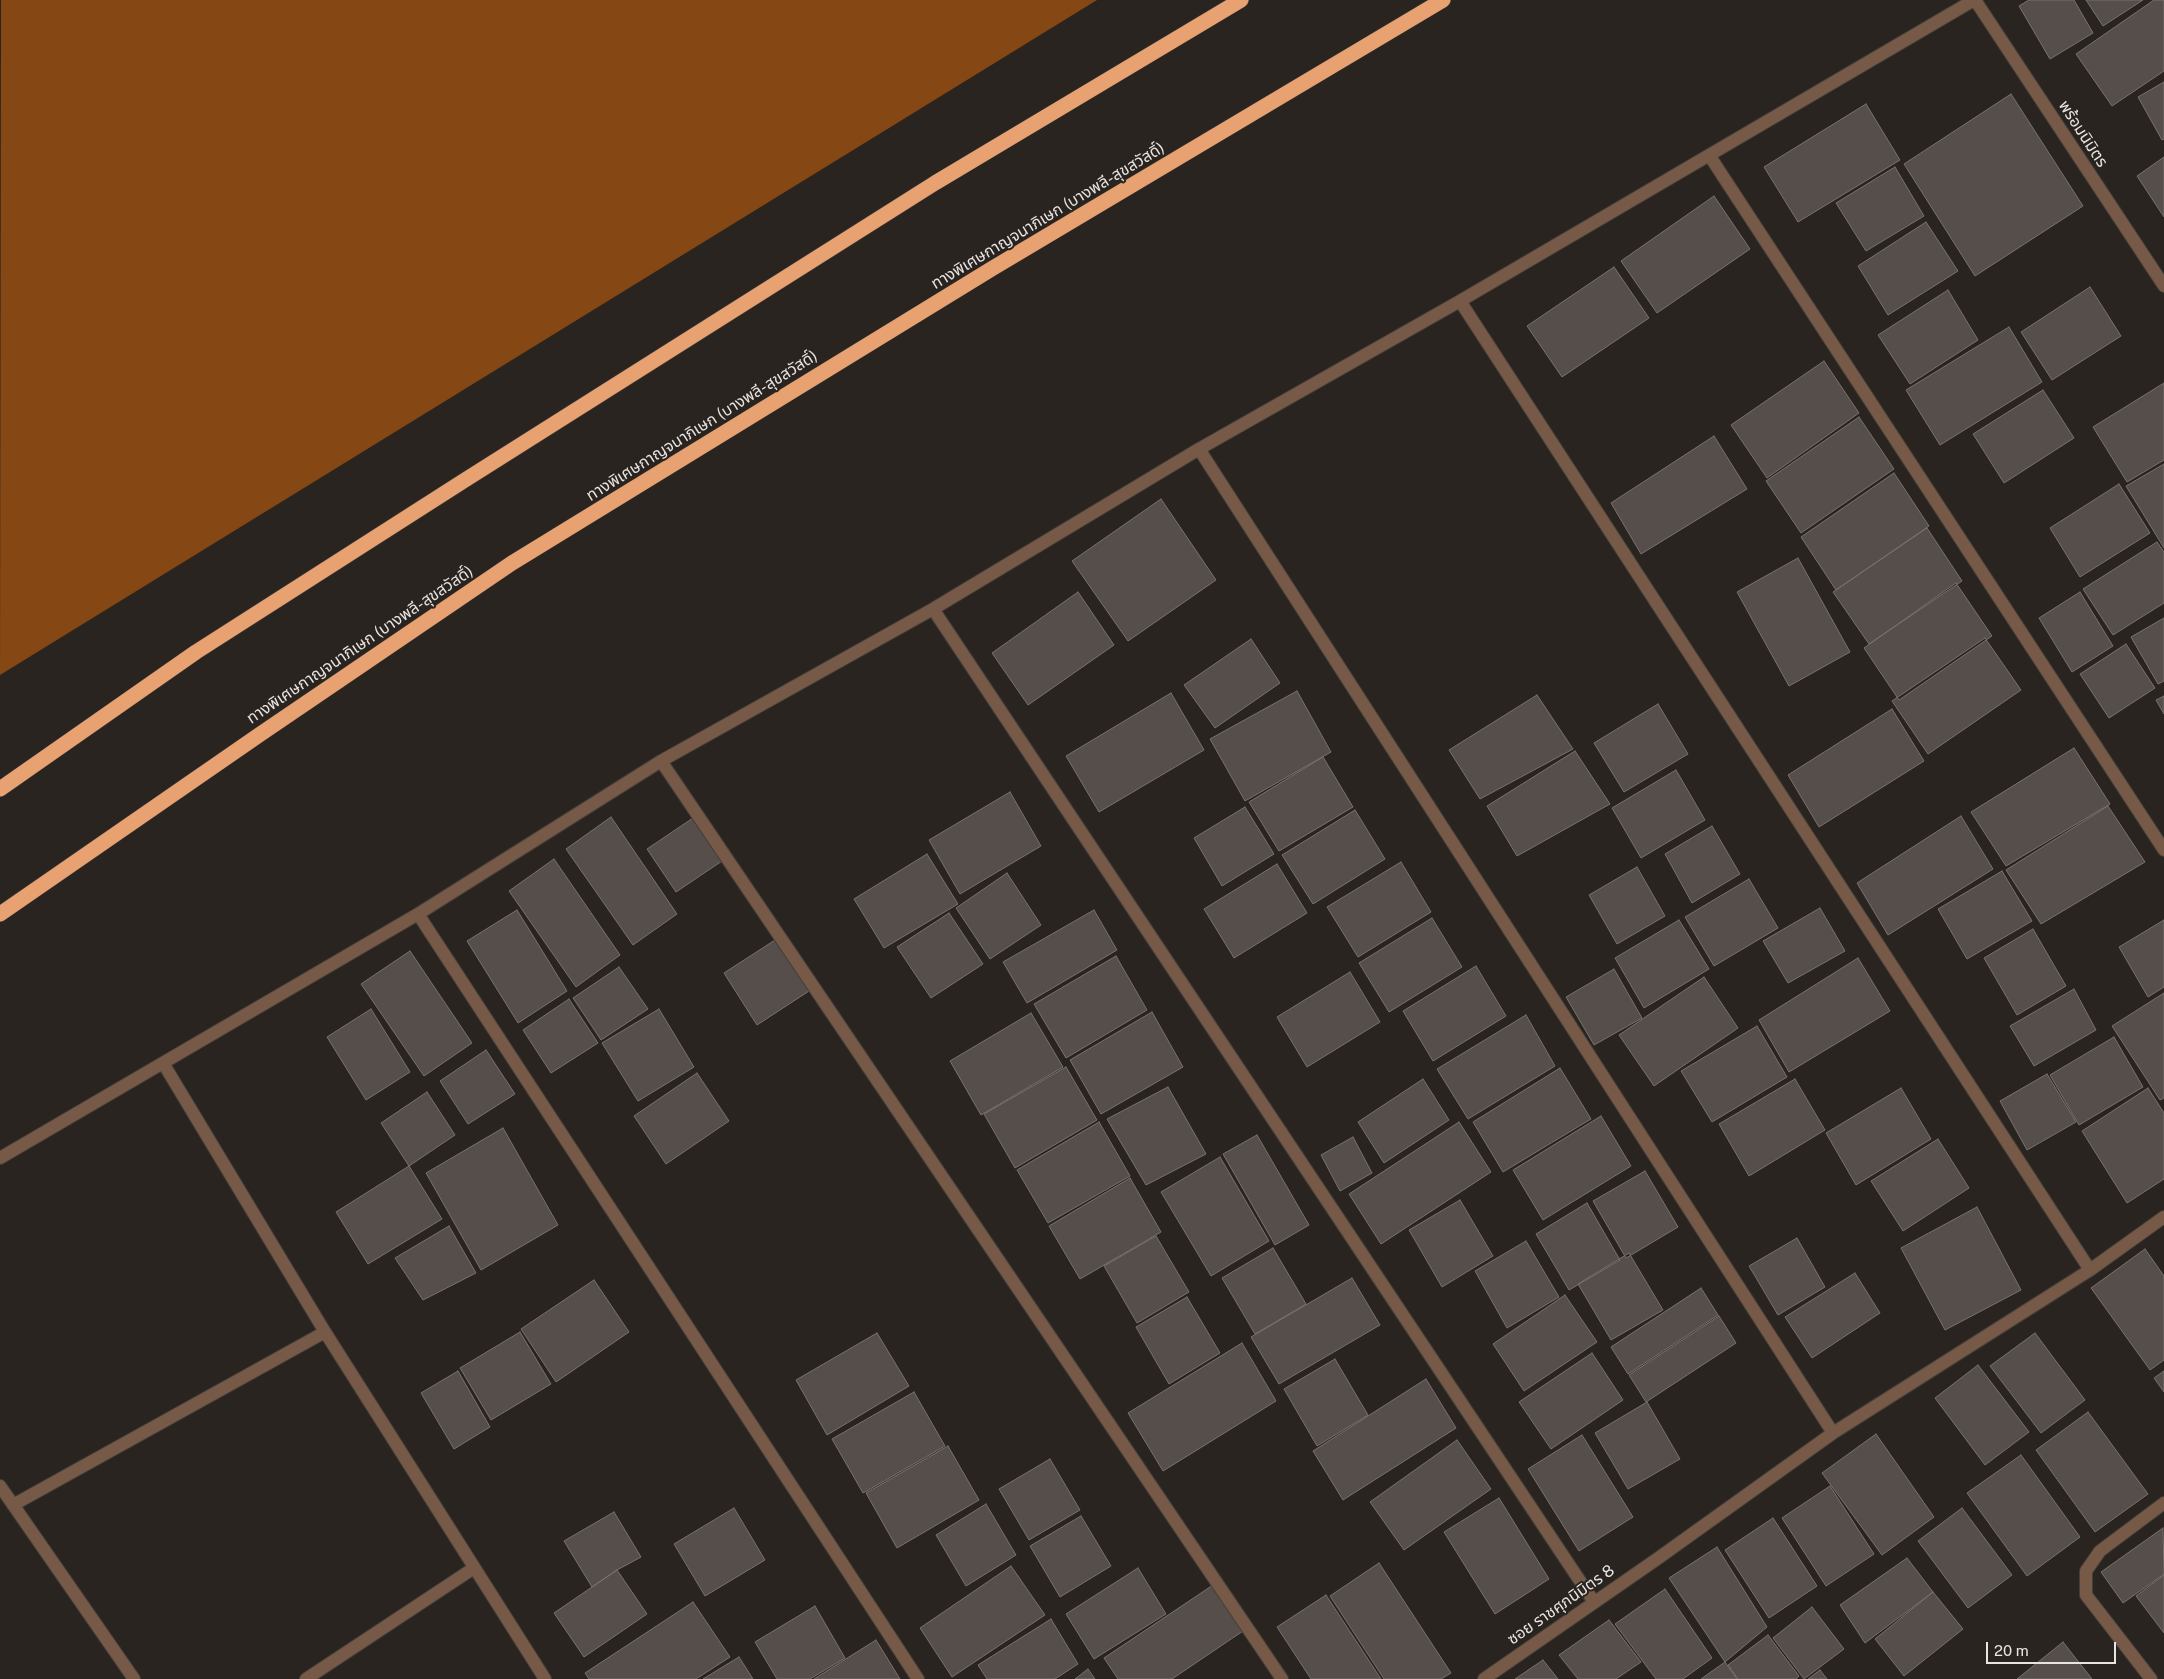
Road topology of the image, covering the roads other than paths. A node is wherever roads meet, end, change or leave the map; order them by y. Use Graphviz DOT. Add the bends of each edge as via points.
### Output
graph roads {
  1 [pos="1241,0"];
  2 [pos="1443,0"];
  3 [pos="1975,0"];
  4 [pos="1709,155"];
  5 [pos="2164,286"];
  6 [pos="1460,301"];
  7 [pos="1199,449"];
  8 [pos="933,609"];
  9 [pos="661,761"];
  10 [pos="0,790"];
  11 [pos="2164,850"];
  12 [pos="0,914"];
  13 [pos="418,914"];
  14 [pos="162,1063"];
  15 [pos="0,1158"];
  16 [pos="2164,1217"];
  17 [pos="2090,1270"];
  18 [pos="325,1332"];
  19 [pos="1832,1433"];
  20 [pos="0,1486"];
  21 [pos="2164,1503"];
  22 [pos="13,1505"];
  23 [pos="474,1568"];
  24 [pos="1594,1602"];
  25 [pos="134,1679"];
  26 [pos="306,1679"];
  27 [pos="545,1679"];
  28 [pos="918,1679"];
  29 [pos="1282,1679"];
  30 [pos="1484,1679"];
  31 [pos="2151,1679"];
  1 -- 10 [label="highway" via="935,183 465,480 196,652"];
  2 -- 12 [label="highway, ทางพิเศษกาญจนาภิเษก (บางพลี-สุขสวัสดิ์)" via="993,268 512,563"];
  3 -- 4 [label="street"];
  3 -- 5 [label="street, พร้อมนิมิตร"];
  4 -- 6 [label="street"];
  4 -- 11 [label="street"];
  6 -- 7 [label="street"];
  6 -- 17 [label="street"];
  7 -- 8 [label="street"];
  7 -- 19 [label="street"];
  8 -- 9 [label="street"];
  8 -- 24 [label="street"];
  9 -- 13 [label="street"];
  9 -- 29 [label="street"];
  13 -- 14 [label="street"];
  13 -- 28 [label="street"];
  14 -- 15 [label="street"];
  14 -- 18 [label="street"];
  16 -- 17 [label="street, ซอย ราชศุภนิมิตร 8"];
  17 -- 19 [label="street, ซอย ราชศุภนิมิตร 8"];
  18 -- 22 [label="street"];
  18 -- 23 [label="street"];
  19 -- 24 [label="street, ซอย ราชศุภนิมิตร 8"];
  20 -- 22 [label="street"];
  21 -- 31 [label="street" via="2100,1551 2086,1571 2086,1595"];
  22 -- 25 [label="street"];
  23 -- 26 [label="street"];
  23 -- 27 [label="street"];
  24 -- 30 [label="street, ซอย ราชศุภนิมิตร 8"];
}
